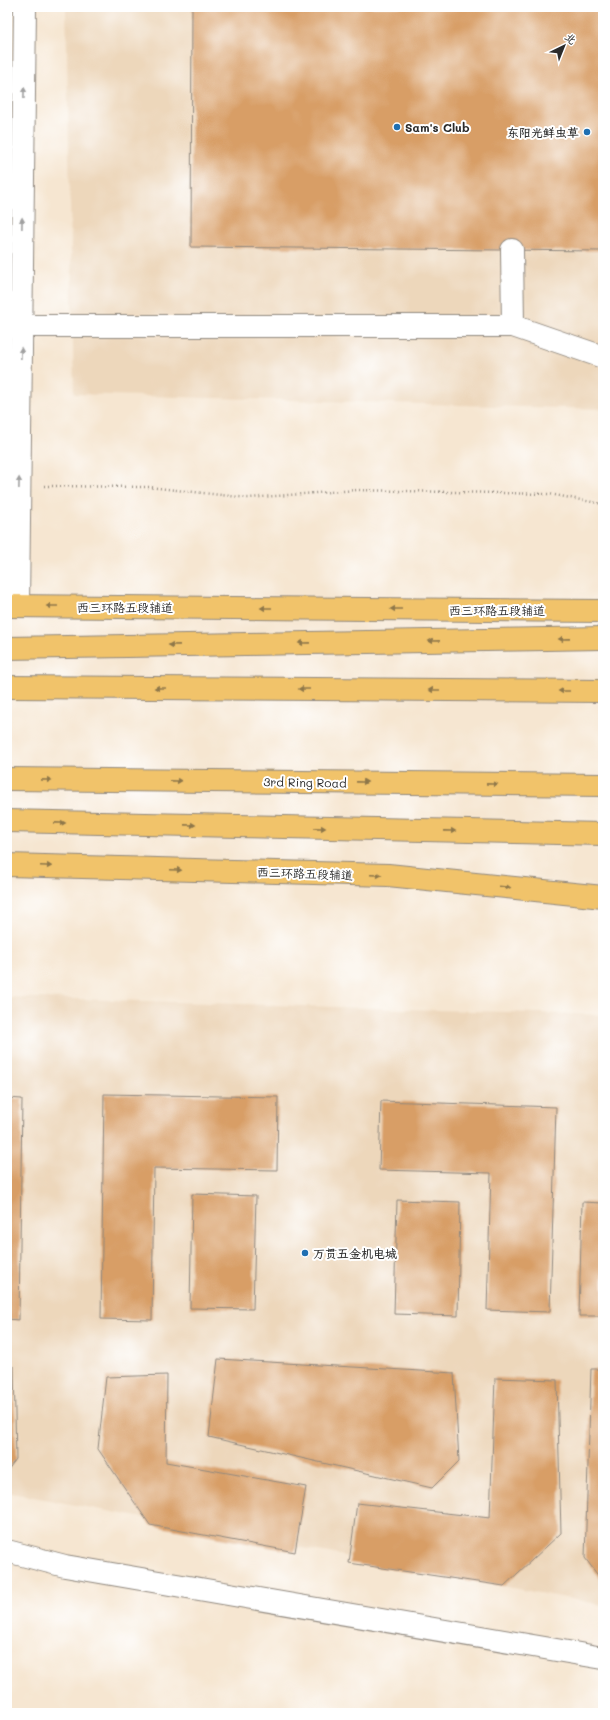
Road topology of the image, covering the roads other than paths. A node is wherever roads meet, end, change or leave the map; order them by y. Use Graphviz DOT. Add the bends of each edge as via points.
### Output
graph roads {
  1 [pos="25,7"];
  2 [pos="512,250"];
  3 [pos="21,326"];
  4 [pos="513,326"];
  5 [pos="603,358"];
  6 [pos="12,606"];
  7 [pos="603,611"];
  8 [pos="603,638"];
  9 [pos="7,648"];
  10 [pos="7,687"];
  11 [pos="603,691"];
  12 [pos="7,779"];
  13 [pos="603,785"];
  14 [pos="7,822"];
  15 [pos="603,834"];
  16 [pos="7,865"];
  17 [pos="603,896"];
  18 [pos="7,1551"];
  19 [pos="603,1658"];
  3 -- 1 [label="street, one-way"];
  2 -- 4 [label="street"];
  3 -- 4 [label="street"];
  6 -- 3 [label="street, one-way" via="19,485"];
  4 -- 5 [label="street"];
  7 -- 6 [label="main road, 西三环路五段辅道, one-way"];
  8 -- 9 [label="main road, one-way"];
  11 -- 10 [label="main road, one-way"];
  12 -- 13 [label="main road, 3rd Ring Road, one-way"];
  14 -- 15 [label="main road, one-way"];
  16 -- 17 [label="main road, 西三环路五段辅道, one-way" via="388,875"];
  18 -- 19 [label="street" via="73,1567"];
}
